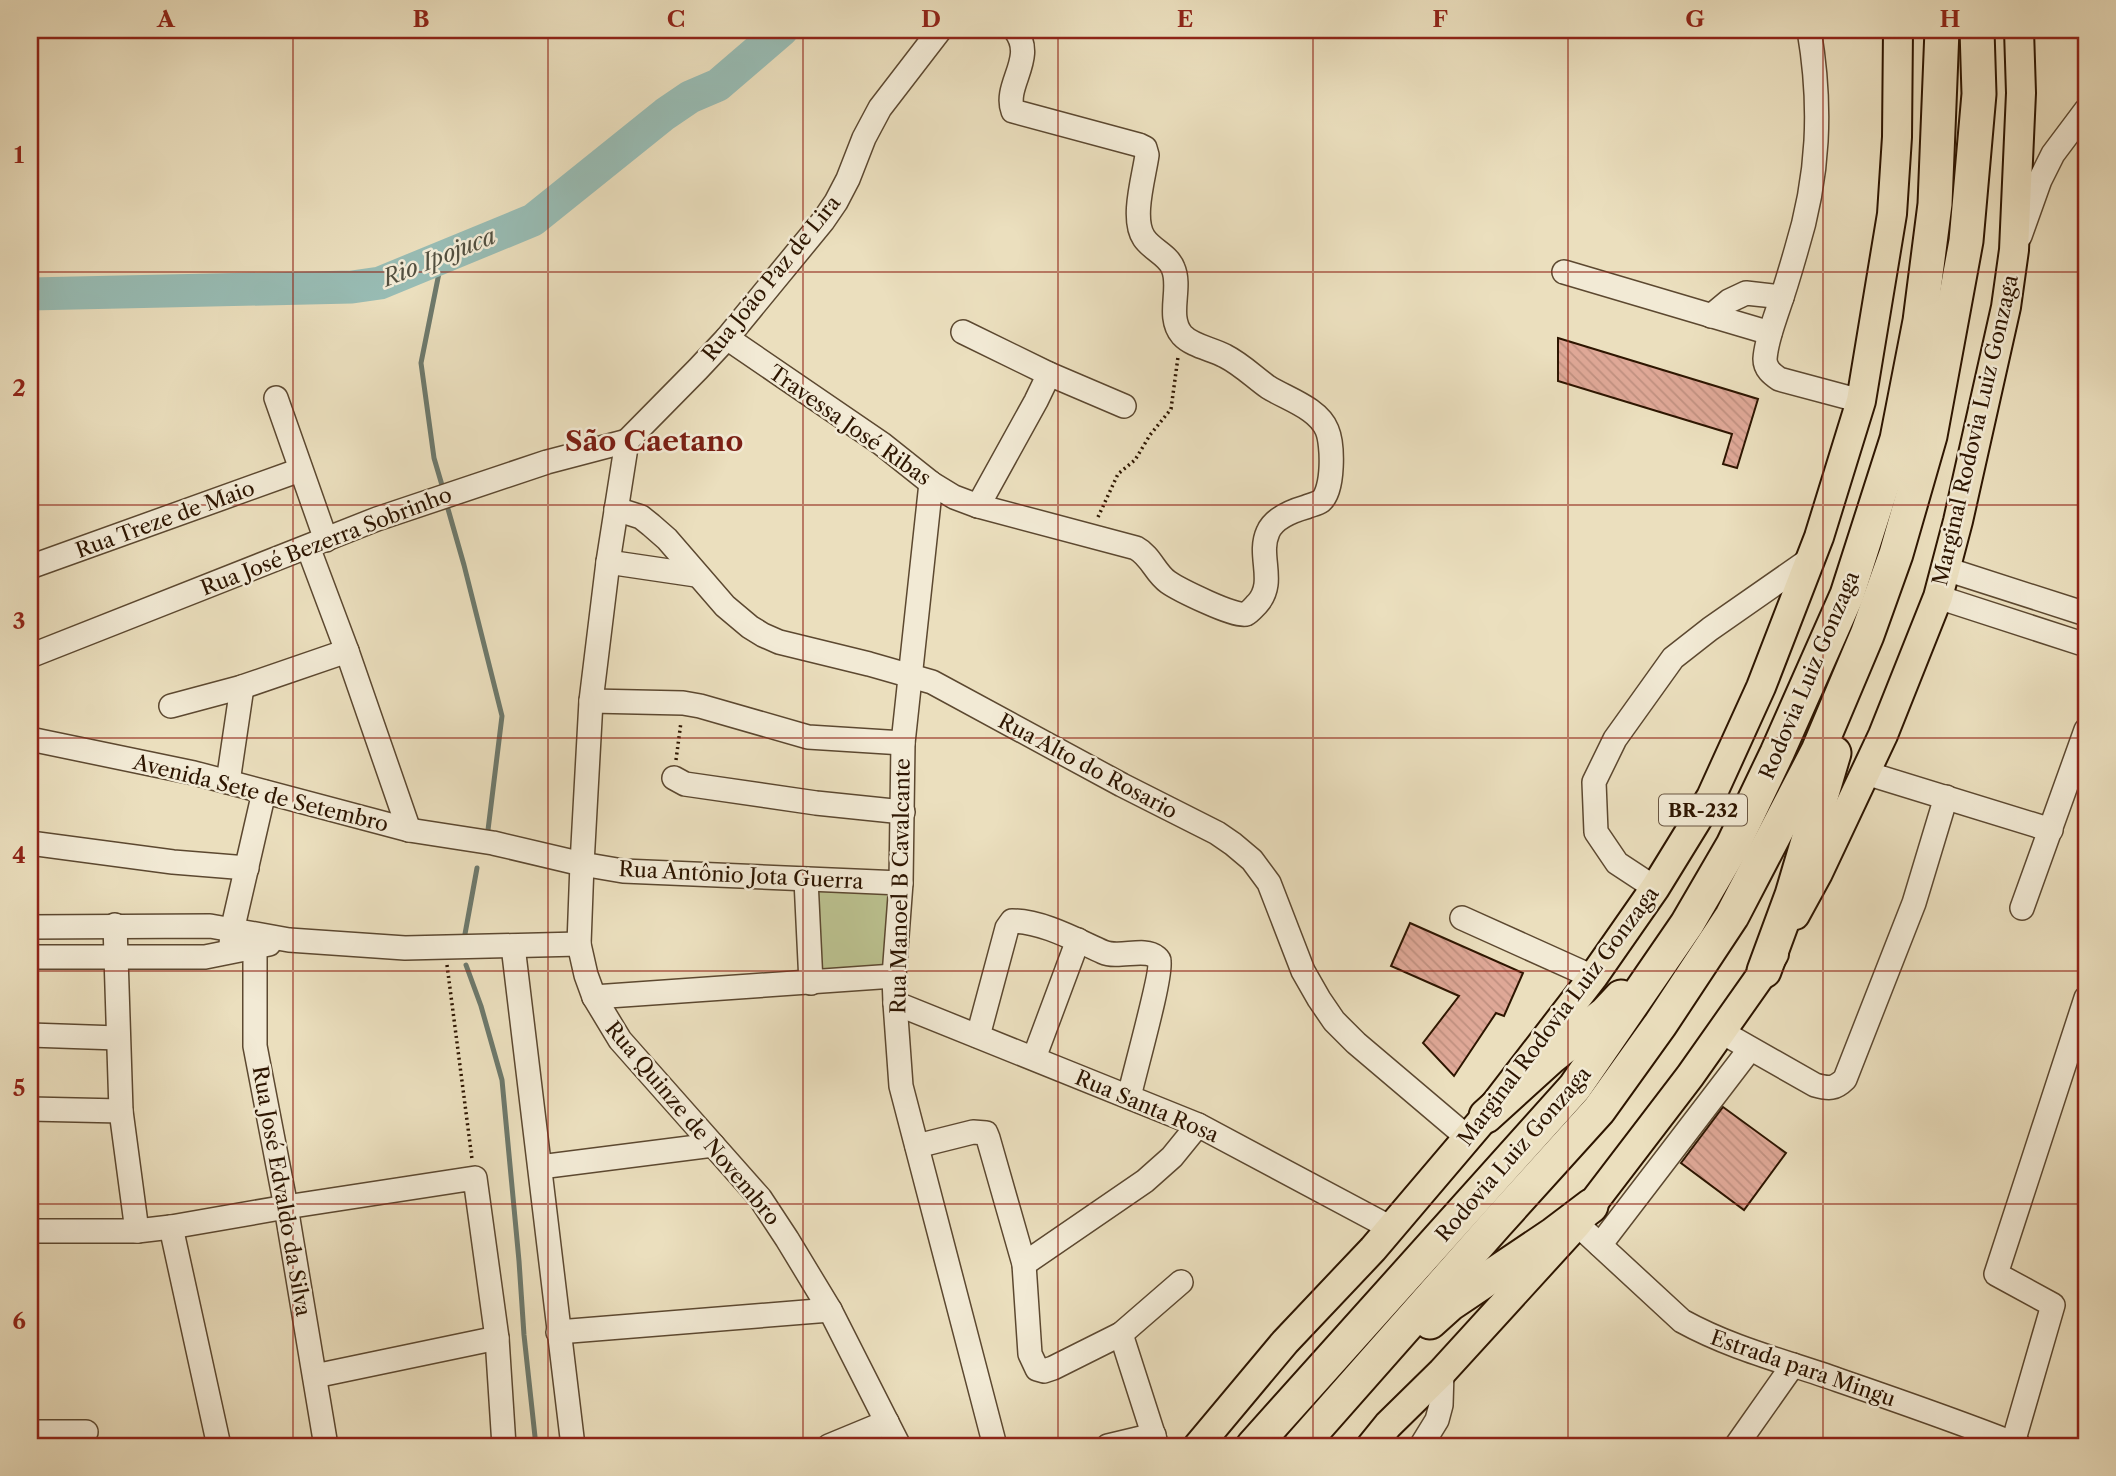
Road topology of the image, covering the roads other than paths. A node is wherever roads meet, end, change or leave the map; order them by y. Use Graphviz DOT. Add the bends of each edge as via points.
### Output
graph roads {
  1 [pos="940,30"];
  2 [pos="1809,30"];
  3 [pos="1898,30"];
  4 [pos="1942,30"];
  5 [pos="1977,30"];
  6 [pos="2019,30"];
  7 [pos="1018,34"];
  8 [pos="2086,110"];
  9 [pos="2014,250"];
  10 [pos="1564,272"];
  11 [pos="1782,298"];
  12 [pos="1710,316"];
  13 [pos="963,332"];
  14 [pos="1770,333"];
  15 [pos="727,338"];
  16 [pos="1049,374"];
  17 [pos="276,398"];
  18 [pos="1861,401"];
  19 [pos="1124,407"];
  20 [pos="627,441"];
  21 [pos="300,470"];
  22 [pos="931,483"];
  23 [pos="978,506"];
  24 [pos="616,509"];
  25 [pos="317,543"];
  26 [pos="1896,554"];
  27 [pos="1809,560"];
  28 [pos="608,562"];
  29 [pos="30,567"];
  30 [pos="1946,569"];
  31 [pos="696,575"];
  32 [pos="1938,597"];
  33 [pos="2086,614"];
  34 [pos="2086,645"];
  35 [pos="347,651"];
  36 [pos="30,656"];
  37 [pos="910,675"];
  38 [pos="243,687"];
  39 [pos="591,701"];
  40 [pos="171,706"];
  41 [pos="2086,730"];
  42 [pos="30,739"];
  43 [pos="903,743"];
  44 [pos="1777,753"];
  45 [pos="1866,773"];
  46 [pos="674,778"];
  47 [pos="228,782"];
  48 [pos="264,792"];
  49 [pos="1946,797"];
  50 [pos="903,812"];
  51 [pos="409,830"];
  52 [pos="2052,830"];
  53 [pos="30,843"];
  54 [pos="582,864"];
  55 [pos="247,868"];
  56 [pos="806,880"];
  57 [pos="901,883"];
  58 [pos="1655,888"];
  59 [pos="2022,908"];
  60 [pos="1462,918"];
  61 [pos="115,925"];
  62 [pos="30,927"];
  63 [pos="1078,940"];
  64 [pos="256,941"];
  65 [pos="231,942"];
  66 [pos="579,944"];
  67 [pos="513,946"];
  68 [pos="117,956"];
  69 [pos="30,957"];
  70 [pos="1764,971"];
  71 [pos="894,976"];
  72 [pos="1593,977"];
  73 [pos="811,983"];
  74 [pos="594,998"];
  75 [pos="2086,998"];
  76 [pos="895,1003"];
  77 [pos="1720,1031"];
  78 [pos="30,1035"];
  79 [pos="978,1035"];
  80 [pos="118,1038"];
  81 [pos="1750,1049"];
  82 [pos="1034,1058"];
  83 [pos="1129,1097"];
  84 [pos="30,1109"];
  85 [pos="121,1111"];
  86 [pos="1198,1125"];
  87 [pos="1477,1127"];
  88 [pos="713,1145"];
  89 [pos="917,1146"];
  90 [pos="540,1167"];
  91 [pos="286,1207"];
  92 [pos="1584,1215"];
  93 [pos="171,1227"];
  94 [pos="1391,1228"];
  95 [pos="30,1231"];
  96 [pos="137,1231"];
  97 [pos="1600,1245"];
  98 [pos="1024,1264"];
  99 [pos="1181,1282"];
  100 [pos="830,1310"];
  101 [pos="558,1332"];
  102 [pos="1121,1334"];
  103 [pos="497,1338"];
  104 [pos="1793,1365"];
  105 [pos="1442,1372"];
  106 [pos="315,1376"];
  107 [pos="887,1422"];
  108 [pos="30,1432"];
  109 [pos="86,1432"];
  110 [pos="1156,1441"];
  111 [pos="1744,1443"];
  112 [pos="2017,1445"];
  113 [pos="219,1446"];
  114 [pos="326,1446"];
  115 [pos="503,1446"];
  116 [pos="573,1446"];
  117 [pos="829,1446"];
  118 [pos="899,1446"];
  119 [pos="995,1446"];
  120 [pos="1108,1446"];
  121 [pos="1198,1446"];
  122 [pos="1253,1446"];
  123 [pos="1302,1446"];
  124 [pos="1371,1446"];
  125 [pos="1421,1446"];
  1 -- 15 [label="street, Rua João Paz de Lira" via="880,108 836,202"];
  2 -- 11 [label="street" via="1816,70 1817,154 1809,202"];
  3 -- 18 [label="main road, Marginal Rodovia Luiz Gonzaga / BR-232" via="1892,214"];
  4 -- 44 [label="highway, Rodovia Luiz Gonzaga / BR-232" via="1935,204 1920,321 1897,439 1847,595"];
  5 -- 26 [label="highway, Rodovia Luiz Gonzaga / BR-232" via="1979,93 1966,241 1930,436"];
  6 -- 9 [label="main road, Marginal Rodovia Luiz Gonzaga"];
  7 -- 23 [label="street, Travessa José Ribas" via="1023,56 1013,111 1145,148 1139,227 1177,277 1175,312 1182,335 1225,356 1324,422 1331,461 1320,502 1281,518 1266,535 1266,590 1242,615 1167,582 1151,559 1136,548"];
  8 -- 9 [label="street" via="2053,154"];
  9 -- 30 [label="main road, Marginal Rodovia Luiz Gonzaga" via="2006,307"];
  10 -- 12 [label="street"];
  11 -- 12 [label="street" via="1746,293"];
  11 -- 14 [label="street"];
  12 -- 14 [label="street"];
  13 -- 16 [label="street"];
  14 -- 18 [label="street" via="1765,363 1769,372 1779,379"];
  15 -- 20 [label="street, Rua João Paz de Lira"];
  15 -- 22 [label="street, Travessa José Ribas"];
  16 -- 19 [label="street"];
  16 -- 23 [label="street"];
  17 -- 21 [label="street"];
  18 -- 27 [label="main road, Marginal Rodovia Luiz Gonzaga / BR-232"];
  20 -- 24 [label="street, Rua Quinze de Novembro"];
  20 -- 25 [label="street, Rua José Bezerra Sobrinho" via="547,461"];
  21 -- 25 [label="street"];
  21 -- 29 [label="street, Rua Treze de Maio"];
  22 -- 23 [label="street, Travessa José Ribas"];
  22 -- 37 [label="street, Rua Manoel B Cavalcante"];
  24 -- 28 [label="street, Rua Quinze de Novembro"];
  24 -- 31 [label="street, Rua Alto do Rosario" via="651,525"];
  25 -- 35 [label="street"];
  25 -- 36 [label="street, Rua José Bezerra Sobrinho"];
  26 -- 70 [label="highway" via="1870,656 1838,740"];
  26 -- 123 [label="highway, Rodovia Luiz Gonzaga / BR-232" via="1818,751 1732,916 1660,1025 1600,1110"];
  27 -- 58 [label="main road, Marginal Rodovia Luiz Gonzaga / BR-232" via="1761,687 1711,797"];
  27 -- 58 [label="street" via="1673,657 1615,739 1594,782 1596,832 1617,863"];
  28 -- 31 [label="street"];
  28 -- 39 [label="street, Rua Quinze de Novembro"];
  30 -- 32 [label="main road, Marginal Rodovia Luiz Gonzaga"];
  30 -- 33 [label="street"];
  31 -- 37 [label="street, Rua Alto do Rosario" via="725,606 763,635"];
  32 -- 34 [label="street"];
  32 -- 45 [label="main road, Marginal Rodovia Luiz Gonzaga"];
  35 -- 38 [label="street"];
  35 -- 51 [label="street"];
  37 -- 43 [label="street, Rua Manoel B Cavalcante"];
  37 -- 87 [label="street, Rua Alto do Rosario" via="954,693 1233,844 1269,883 1303,971 1334,1021 1356,1043"];
  38 -- 40 [label="street"];
  38 -- 47 [label="street"];
  39 -- 43 [label="street" via="683,703 808,737"];
  39 -- 54 [label="street, Rua Quinze de Novembro"];
  41 -- 52 [label="street"];
  42 -- 47 [label="street, Avenida Sete de Setembro"];
  43 -- 50 [label="street, Rua Manoel B Cavalcante"];
  44 -- 87 [label="highway" via="1629,988"];
  44 -- 122 [label="highway, Rodovia Luiz Gonzaga / BR-232" via="1733,845 1687,923 1575,1087"];
  45 -- 49 [label="street"];
  45 -- 70 [label="main road, Marginal Rodovia Luiz Gonzaga"];
  46 -- 50 [label="street" via="685,784"];
  47 -- 48 [label="street, Avenida Sete de Setembro"];
  48 -- 51 [label="street, Avenida Sete de Setembro"];
  48 -- 55 [label="street"];
  49 -- 52 [label="street"];
  49 -- 81 [label="street" via="1914,903 1845,1079 1827,1089"];
  50 -- 57 [label="street, Rua Manoel B Cavalcante"];
  51 -- 54 [label="street, Avenida Sete de Setembro"];
  52 -- 59 [label="street"];
  53 -- 55 [label="street"];
  54 -- 56 [label="street, Rua Antônio Jota Guerra" via="624,872"];
  54 -- 66 [label="street, Rua Quinze de Novembro"];
  55 -- 65 [label="street"];
  56 -- 57 [label="street, Rua Antônio Jota Guerra"];
  56 -- 73 [label="street"];
  57 -- 71 [label="street, Rua Manoel B Cavalcante"];
  58 -- 72 [label="main road, Marginal Rodovia Luiz Gonzaga / BR-232"];
  60 -- 72 [label="street"];
  61 -- 62 [label="street"];
  61 -- 65 [label="street" via="210,926"];
  61 -- 68 [label="street"];
  63 -- 79 [label="street" via="1012,921"];
  63 -- 82 [label="street"];
  63 -- 83 [label="street" via="1108,954 1150,954 1160,961"];
  64 -- 65 [label="street"];
  64 -- 67 [label="street" via="405,948"];
  64 -- 91 [label="street, Rua José Edvaldo da Silva" via="255,1045"];
  65 -- 68 [label="street" via="205,957"];
  66 -- 67 [label="street"];
  66 -- 74 [label="street, Rua Quinze de Novembro"];
  67 -- 90 [label="street"];
  68 -- 69 [label="street"];
  68 -- 80 [label="street"];
  70 -- 77 [label="main road, Marginal Rodovia Luiz Gonzaga"];
  71 -- 73 [label="street"];
  71 -- 76 [label="street, Rua Manoel B Cavalcante"];
  72 -- 87 [label="main road, Marginal Rodovia Luiz Gonzaga / BR-232"];
  73 -- 74 [label="street"];
  74 -- 88 [label="street, Rua Quinze de Novembro" via="620,1040"];
  75 -- 112 [label="street" via="1996,1274 2053,1306"];
  76 -- 79 [label="street, Rua Santa Rosa"];
  76 -- 89 [label="street, Rua Manoel B Cavalcante" via="901,1086"];
  77 -- 81 [label="street"];
  77 -- 92 [label="main road, Marginal Rodovia Luiz Gonzaga"];
  78 -- 80 [label="street"];
  79 -- 82 [label="street, Rua Santa Rosa"];
  80 -- 85 [label="street"];
  81 -- 97 [label="street"];
  82 -- 83 [label="street, Rua Santa Rosa"];
  83 -- 86 [label="street, Rua Santa Rosa"];
  84 -- 85 [label="street"];
  85 -- 96 [label="street"];
  86 -- 94 [label="street, Rua Santa Rosa"];
  86 -- 98 [label="street" via="1145,1181"];
  87 -- 94 [label="main road, Marginal Rodovia Luiz Gonzaga / BR-232"];
  88 -- 90 [label="street"];
  88 -- 100 [label="street, Rua Quinze de Novembro" via="760,1198"];
  89 -- 98 [label="street" via="986,1133"];
  89 -- 119 [label="street, Rua Manoel B Cavalcante"];
  90 -- 101 [label="street"];
  91 -- 93 [label="street"];
  91 -- 103 [label="street" via="475,1178"];
  91 -- 106 [label="street, Rua José Edvaldo da Silva"];
  92 -- 97 [label="street, Estrada para Mingu"];
  92 -- 105 [label="main road, Marginal Rodovia Luiz Gonzaga"];
  92 -- 123 [label="highway" via="1450,1304 1357,1399"];
  93 -- 96 [label="street"];
  93 -- 113 [label="street"];
  94 -- 121 [label="main road, Marginal Rodovia Luiz Gonzaga / BR-232" via="1285,1342"];
  95 -- 96 [label="street"];
  97 -- 104 [label="street, Estrada para Mingu" via="1682,1321 1731,1345"];
  98 -- 102 [label="street" via="1030,1353 1037,1369 1053,1368"];
  99 -- 102 [label="street"];
  100 -- 101 [label="street"];
  100 -- 107 [label="street, Rua Quinze de Novembro"];
  101 -- 116 [label="street"];
  102 -- 110 [label="street"];
  103 -- 106 [label="street"];
  103 -- 115 [label="street"];
  104 -- 111 [label="street"];
  104 -- 112 [label="street, Estrada para Mingu"];
  105 -- 124 [label="main road, Marginal Rodovia Luiz Gonzaga"];
  105 -- 125 [label="street" via="1437,1420"];
  106 -- 114 [label="street, Rua José Edvaldo da Silva"];
  107 -- 117 [label="street"];
  107 -- 118 [label="street, Rua Quinze de Novembro"];
  108 -- 109 [label="street"];
  110 -- 120 [label="street"];
}
